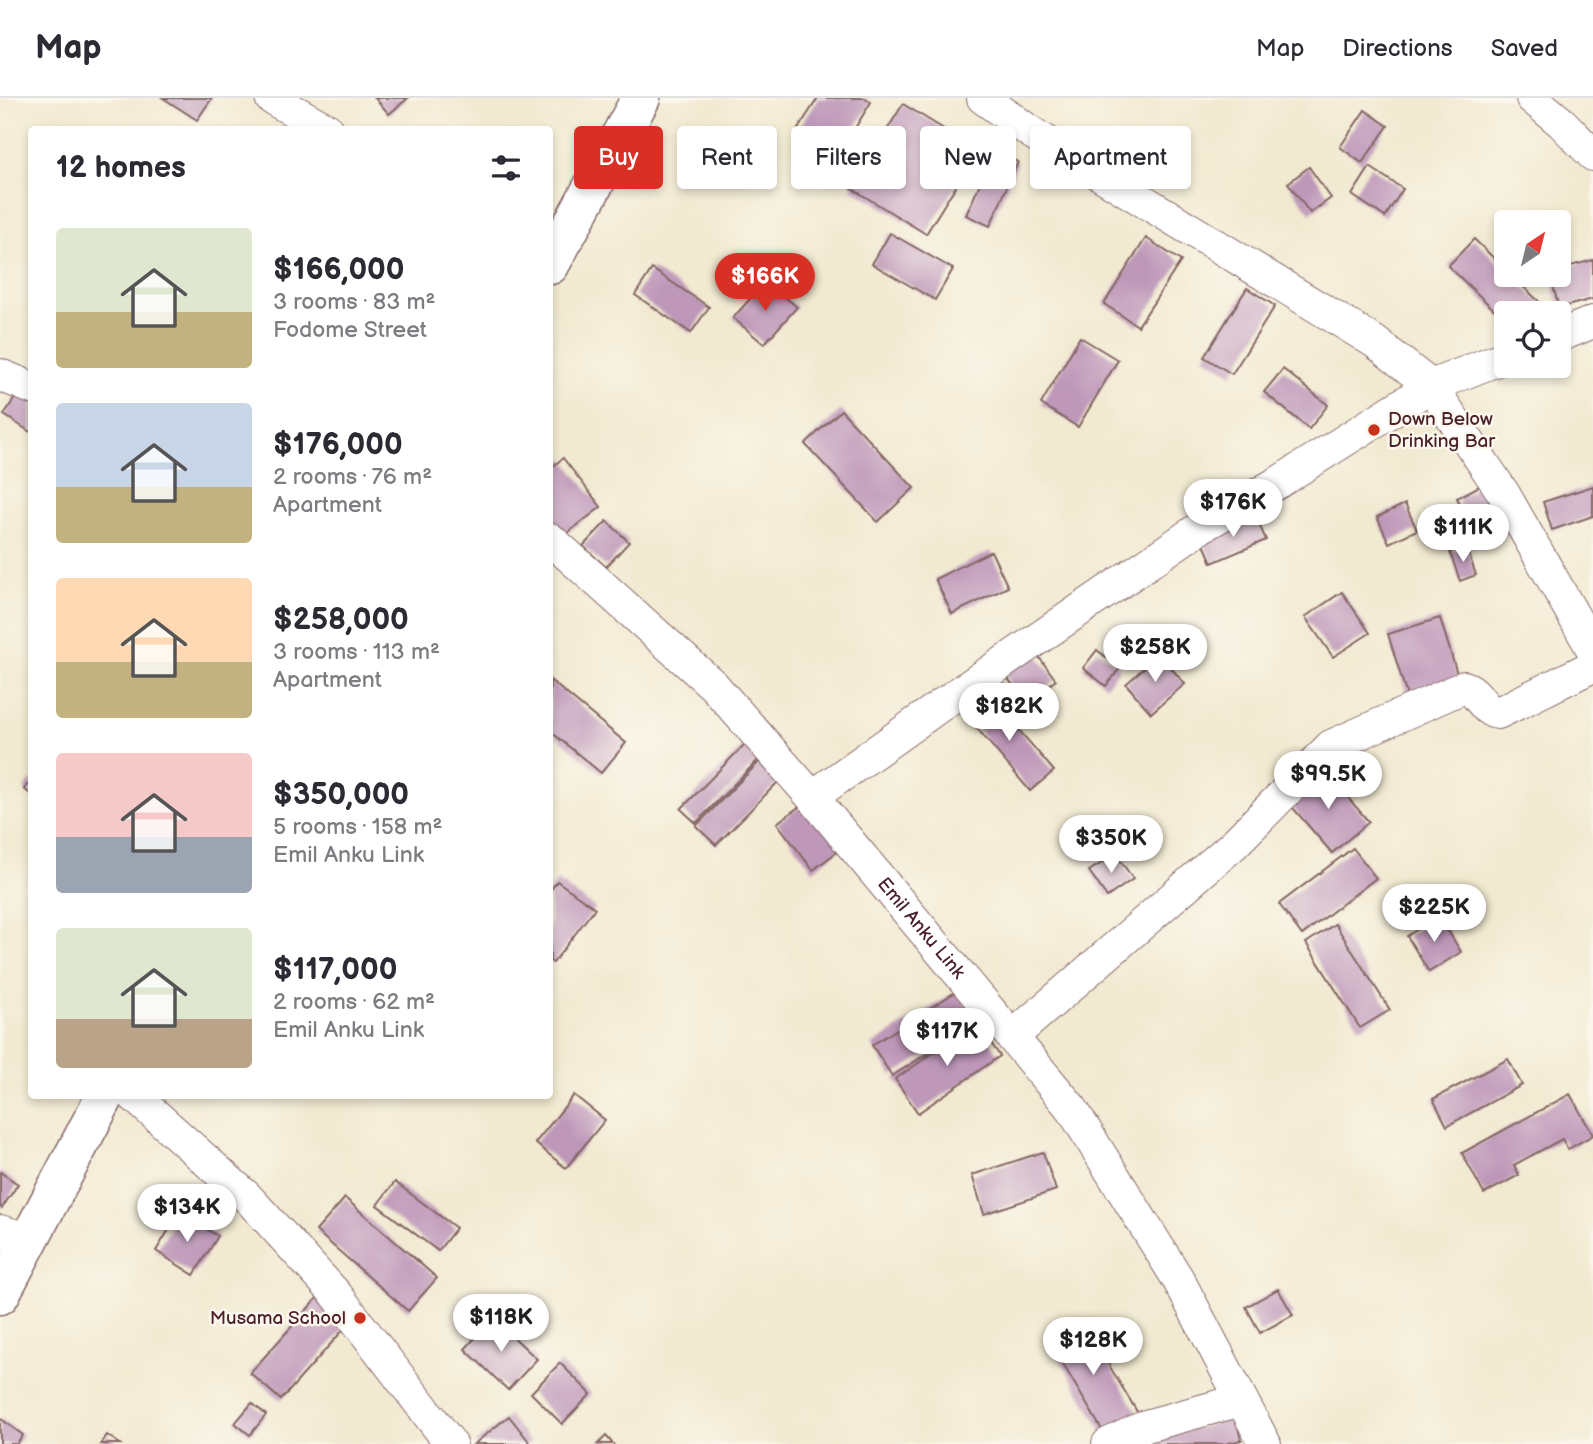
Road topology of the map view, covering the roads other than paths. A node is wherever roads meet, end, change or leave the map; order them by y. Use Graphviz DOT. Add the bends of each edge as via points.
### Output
graph roads {
  1 [pos="271,98"];
  2 [pos="641,98"];
  3 [pos="983,98"];
  4 [pos="1532,98"];
  5 [pos="321,126"];
  6 [pos="1593,155"];
  7 [pos="553,259"];
  8 [pos="1593,322"];
  9 [pos="1571,330"];
  10 [pos="1494,361"];
  11 [pos="0,375"];
  12 [pos="28,386"];
  13 [pos="1431,386"];
  14 [pos="553,541"];
  15 [pos="1593,650"];
  16 [pos="1593,666"];
  17 [pos="812,797"];
  18 [pos="1012,1037"];
  19 [pos="103,1099"];
  20 [pos="137,1099"];
  21 [pos="14,1235"];
  22 [pos="0,1295"];
  23 [pos="1241,1399"];
  24 [pos="451,1444"];
  25 [pos="1108,1444"];
  26 [pos="1265,1444"];
  1 -- 5 [label="street"];
  2 -- 7 [label="street"];
  3 -- 13 [label="street" via="1032,133 1374,342"];
  4 -- 6 [label="street"];
  8 -- 9 [label="street"];
  10 -- 13 [label="street"];
  11 -- 12 [label="street"];
  13 -- 15 [label="street" via="1504,494"];
  13 -- 17 [label="street" via="1201,527"];
  14 -- 17 [label="street, Emil Anku Link" via="714,685"];
  16 -- 18 [label="street" via="1498,713 1488,710 1464,687 1331,746 1233,845"];
  17 -- 18 [label="street, Emil Anku Link"];
  18 -- 23 [label="street, Emil Anku Link" via="1072,1109 1178,1279"];
  19 -- 21 [label="street"];
  20 -- 24 [label="street" via="247,1197 318,1274"];
  21 -- 22 [label="street"];
  23 -- 25 [label="street" via="1146,1426"];
  23 -- 26 [label="street, Emil Anku Link"];
}
